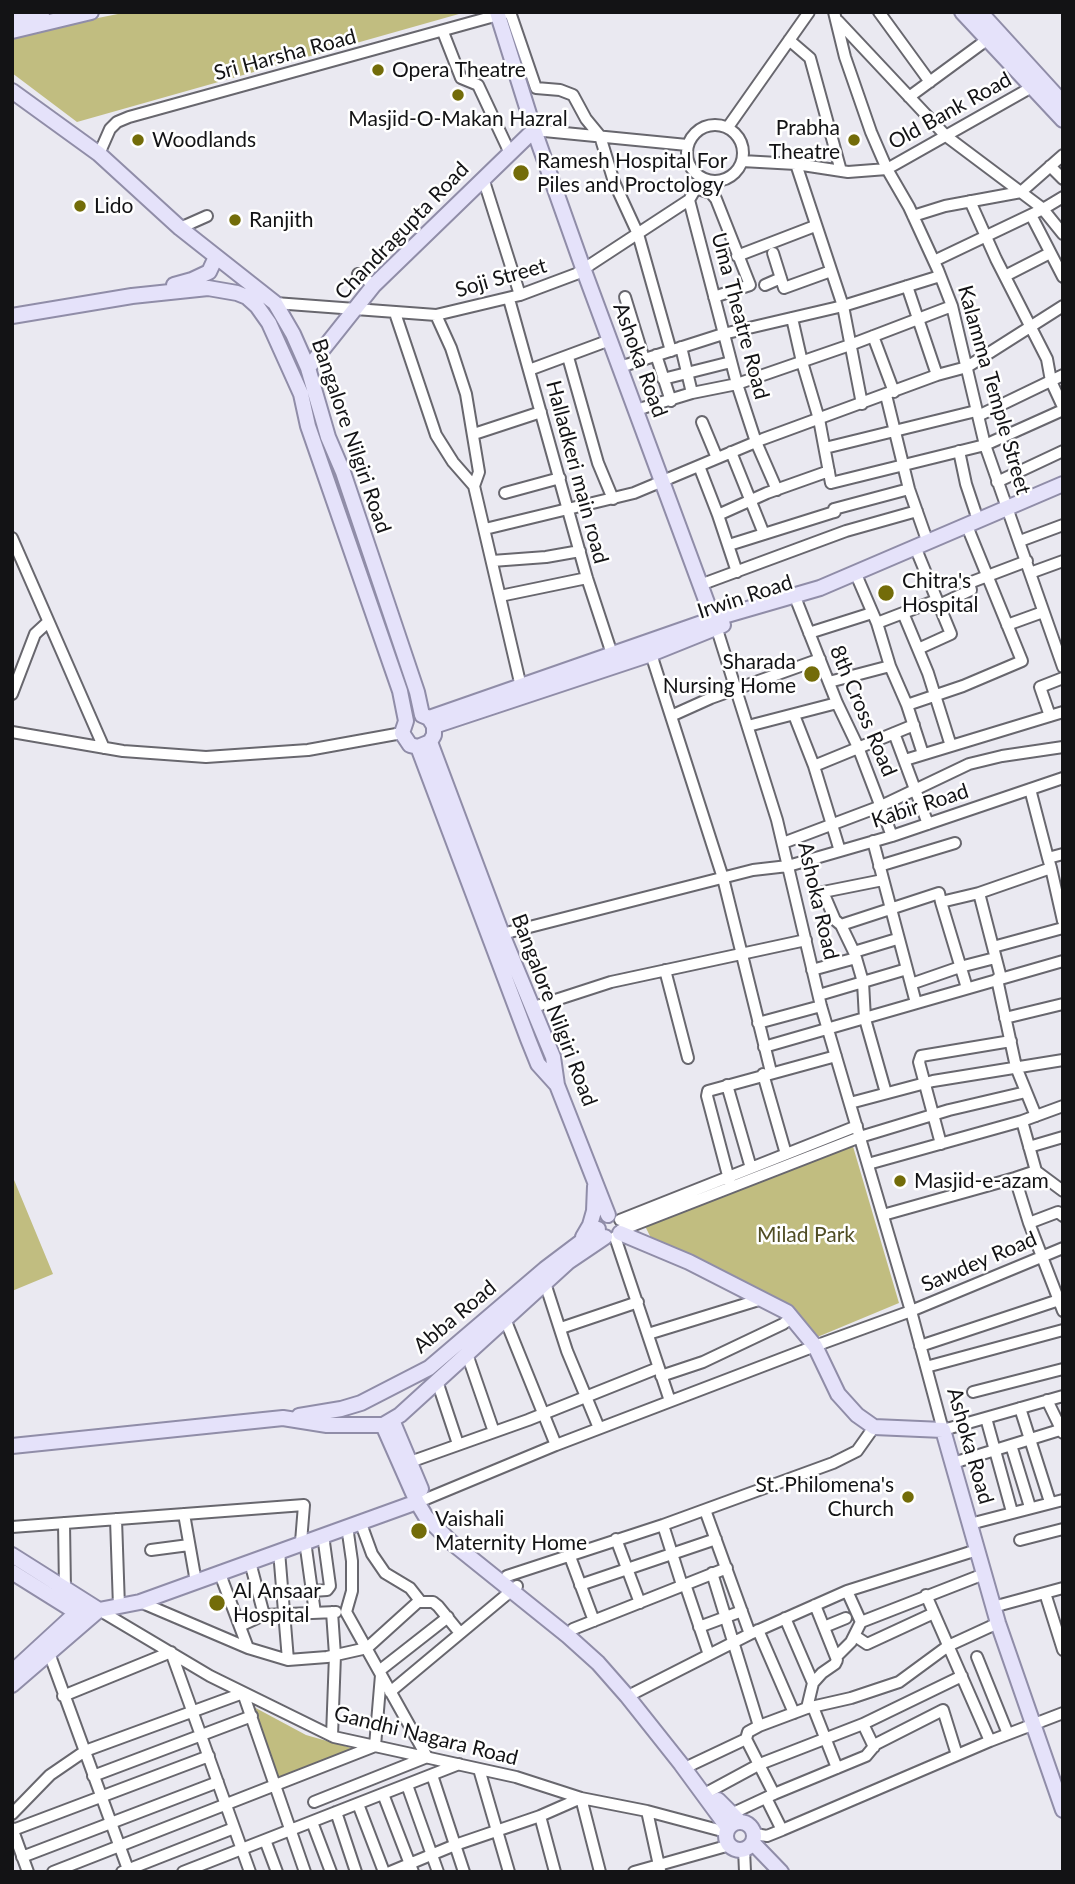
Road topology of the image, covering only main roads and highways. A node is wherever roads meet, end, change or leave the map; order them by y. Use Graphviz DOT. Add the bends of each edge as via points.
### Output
graph roads {
  1 [pos="52,12"];
  2 [pos="91,12"];
  3 [pos="962,12"];
  4 [pos="980,12"];
  5 [pos="504,13"];
  6 [pos="12,20"];
  7 [pos="12,31"];
  8 [pos="12,92"];
  9 [pos="1063,103"];
  10 [pos="1063,120"];
  11 [pos="534,130"];
  12 [pos="216,257"];
  13 [pos="132,296"];
  14 [pos="12,316"];
  15 [pos="308,368"];
  16 [pos="1063,484"];
  17 [pos="1063,492"];
  18 [pos="1009,511"];
  19 [pos="973,526"];
  20 [pos="714,623"];
  21 [pos="522,691"];
  22 [pos="428,720"];
  23 [pos="424,745"];
  24 [pos="557,1085"];
  25 [pos="596,1178"];
  26 [pos="612,1229"];
  27 [pos="572,1248"];
  28 [pos="429,1368"];
  29 [pos="418,1398"];
  30 [pos="283,1418"];
  31 [pos="387,1422"];
  32 [pos="12,1446"];
  33 [pos="421,1500"];
  34 [pos="12,1555"];
  35 [pos="12,1572"];
  36 [pos="511,1584"];
  37 [pos="88,1611"];
  38 [pos="12,1672"];
  39 [pos="12,1685"];
  40 [pos="1063,1810"];
  41 [pos="739,1835"];
  42 [pos="770,1872"];
  43 [pos="781,1872"];
  1 -- 6 [label="main road"];
  2 -- 7 [label="main road"];
  3 -- 10 [label="main road"];
  4 -- 9 [label="main road"];
  5 -- 11 [label="main road, Ashoka Road"];
  8 -- 12 [label="main road, Bangalore Nilgiri Road" via="99,154"];
  11 -- 15 [label="main road, Chandragupta Road" via="374,285"];
  11 -- 20 [label="main road, Ashoka Road"];
  12 -- 13 [label="main road" via="209,272 192,281"];
  12 -- 15 [label="main road, Bangalore Nilgiri Road" via="275,303"];
  13 -- 14 [label="main road"];
  13 -- 23 [label="main road, Bangalore Nilgiri Road" via="223,289 247,297 270,323 301,394 400,691 405,740"];
  15 -- 22 [label="main road, Bangalore Nilgiri Road"];
  16 -- 18 [label="main road"];
  17 -- 18 [label="main road, Irwin Road"];
  18 -- 19 [label="main road, Irwin Road"];
  19 -- 20 [label="main road, Irwin Road" via="820,588"];
  19 -- 20 [label="main road, Irwin Road" via="918,554 797,603"];
  20 -- 21 [label="main road, Irwin Road" via="612,654"];
  20 -- 21 [label="main road, Irwin Road" via="651,654"];
  21 -- 22 [label="main road, Irwin Road"];
  22 -- 23 [label="main road, Bangalore Nilgiri Road" via="434,735"];
  23 -- 24 [label="main road, Bangalore Nilgiri Road" via="534,1007 553,1057"];
  23 -- 24 [label="main road" via="538,1064"];
  24 -- 25 [label="main road, Bangalore Nilgiri Road"];
  25 -- 26 [label="main road, Bangalore Nilgiri Road"];
  25 -- 27 [label="main road" via="590,1226"];
  26 -- 27 [label="main road, Abba Road"];
  26 -- 29 [label="main road" via="576,1255"];
  26 -- 40 [label="main road, Ashoka Road" via="787,1312 814,1346 838,1394 874,1427 943,1430 998,1623"];
  27 -- 28 [label="main road, Abba Road"];
  28 -- 29 [label="main road"];
  28 -- 30 [label="main road, Abba Road" via="351,1406"];
  29 -- 31 [label="main road"];
  30 -- 31 [label="main road, Abba Road" via="327,1424"];
  30 -- 32 [label="main road, Abba Road"];
  31 -- 33 [label="main road"];
  31 -- 33 [label="main road" via="410,1462"];
  33 -- 36 [label="main road" via="426,1517 451,1542"];
  33 -- 37 [label="main road" via="140,1602"];
  34 -- 37 [label="main road"];
  35 -- 37 [label="main road"];
  36 -- 41 [label="main road" via="598,1663"];
  36 -- 41 [label="main road" via="607,1660 691,1765"];
  37 -- 38 [label="main road"];
  37 -- 39 [label="main road"];
  41 -- 42 [label="main road"];
  41 -- 43 [label="main road"];
}
